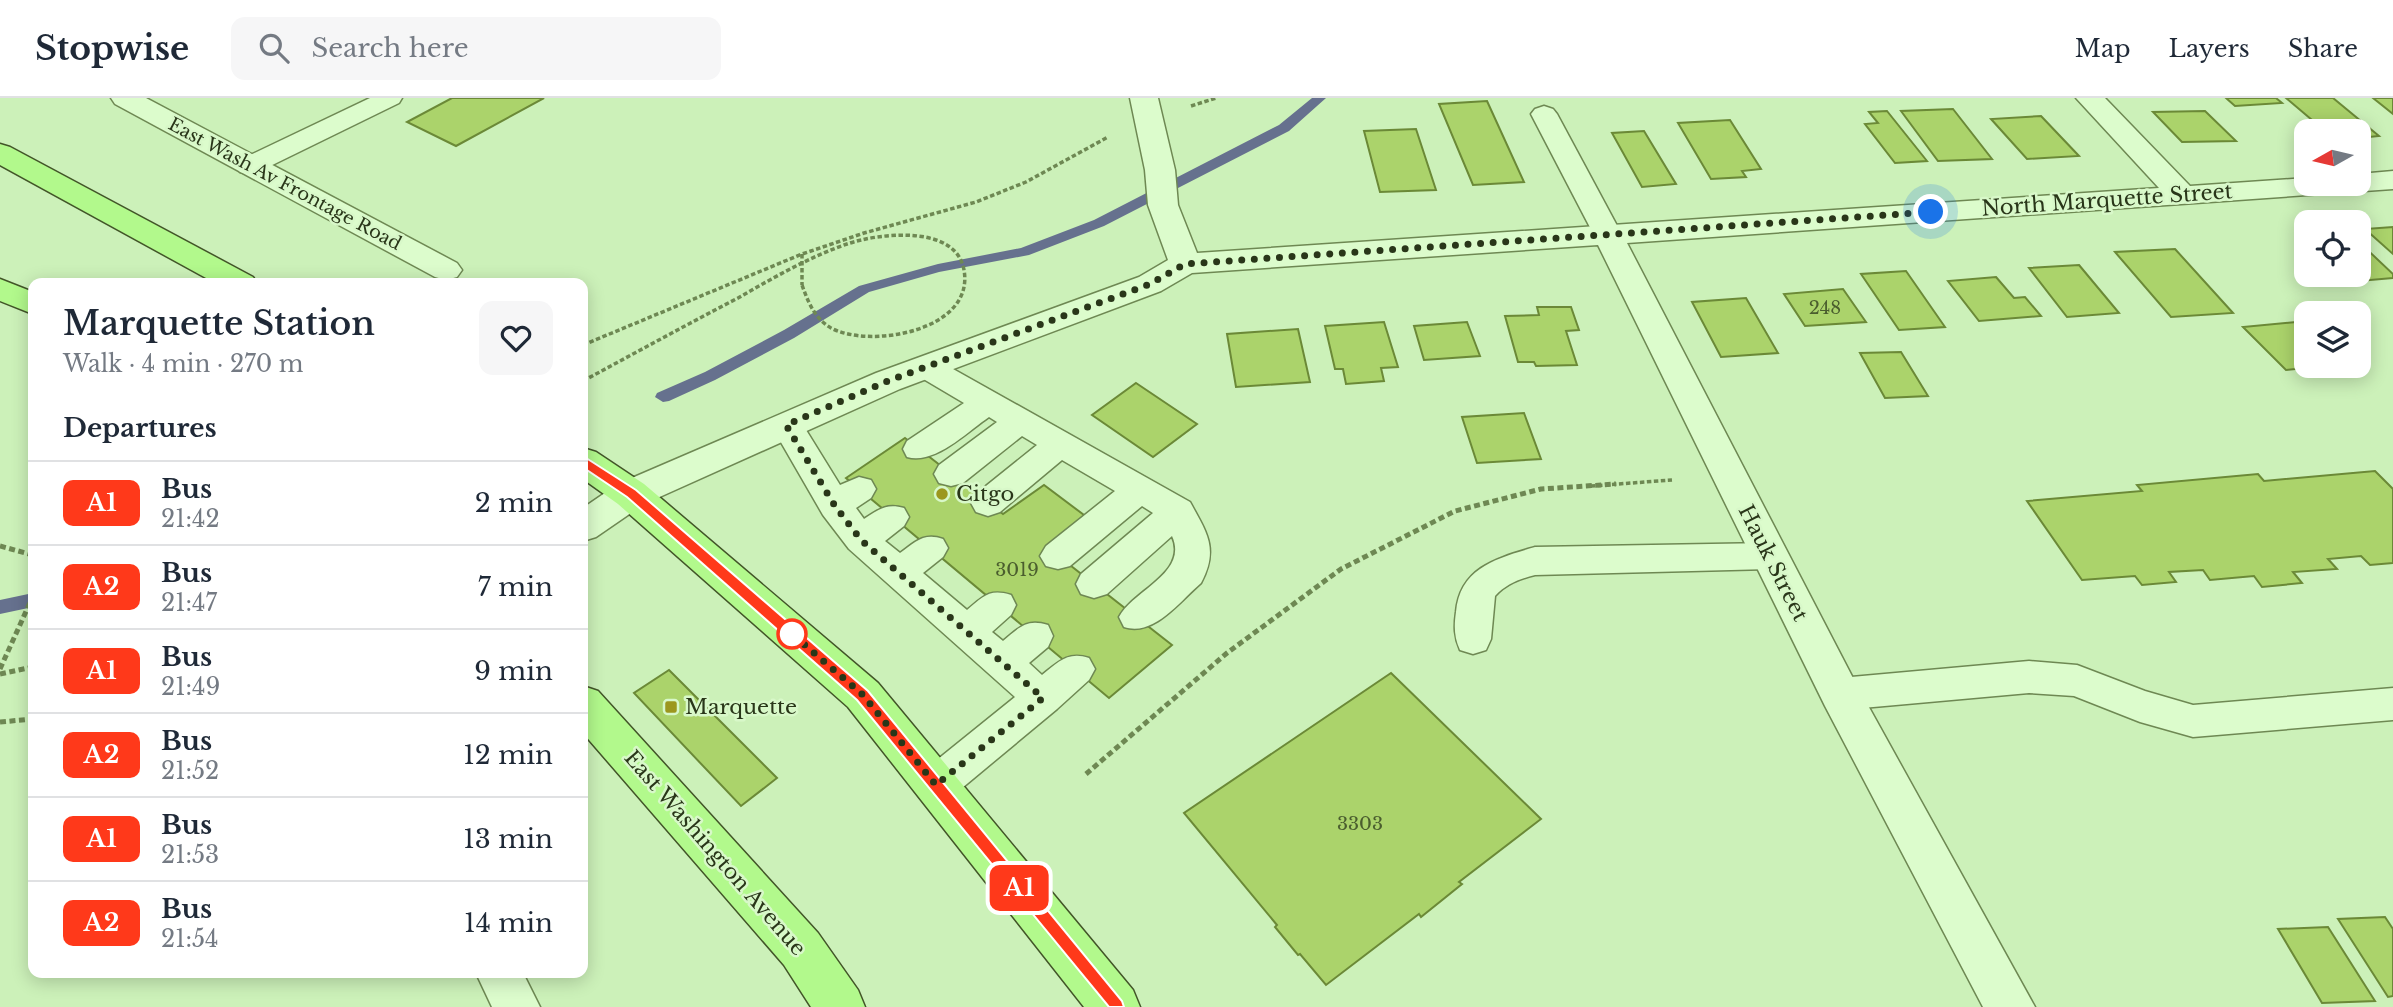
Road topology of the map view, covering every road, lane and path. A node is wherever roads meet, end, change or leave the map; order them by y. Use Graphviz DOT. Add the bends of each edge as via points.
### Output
graph roads {
  1 [pos="125,98"];
  2 [pos="390,98"];
  3 [pos="1144,98"];
  4 [pos="1216,98"];
  5 [pos="2090,98"];
  6 [pos="1194,105"];
  7 [pos="1544,114"];
  8 [pos="1106,138"];
  9 [pos="0,153"];
  10 [pos="249,166"];
  11 [pos="2393,180"];
  12 [pos="2371,182"];
  13 [pos="2294,187"];
  14 [pos="2182,195"];
  15 [pos="1608,235"];
  16 [pos="802,254"];
  17 [pos="802,263"];
  18 [pos="802,263"];
  19 [pos="802,263"];
  20 [pos="802,263"];
  21 [pos="1185,264"];
  22 [pos="446,270"];
  23 [pos="231,278"];
  24 [pos="0,289"];
  25 [pos="28,302"];
  26 [pos="588,343"];
  27 [pos="926,367"];
  28 [pos="588,378"];
  29 [pos="987,403"];
  30 [pos="1020,421"];
  31 [pos="786,425"];
  32 [pos="1059,445"];
  33 [pos="919,449"];
  34 [pos="588,464"];
  35 [pos="951,474"];
  36 [pos="1672,480"];
  37 [pos="1140,489"];
  38 [pos="631,494"];
  39 [pos="988,503"];
  40 [pos="1178,511"];
  41 [pos="892,517"];
  42 [pos="588,524"];
  43 [pos="861,540"];
  44 [pos="0,546"];
  45 [pos="930,548"];
  46 [pos="28,554"];
  47 [pos="1059,556"];
  48 [pos="1770,556"];
  49 [pos="900,572"];
  50 [pos="1094,584"];
  51 [pos="998,605"];
  52 [pos="28,607"];
  53 [pos="1137,617"];
  54 [pos="967,632"];
  55 [pos="1035,636"];
  56 [pos="1473,639"];
  57 [pos="1002,663"];
  58 [pos="1,668"];
  59 [pos="28,668"];
  60 [pos="1076,669"];
  61 [pos="0,674"];
  62 [pos="1840,694"];
  63 [pos="1043,698"];
  64 [pos="2393,704"];
  65 [pos="588,710"];
  66 [pos="28,719"];
  67 [pos="0,722"];
  68 [pos="1086,774"];
  69 [pos="936,785"];
  70 [pos="501,978"];
  71 [pos="517,1007"];
  72 [pos="839,1007"];
  73 [pos="1115,1007"];
  74 [pos="2010,1007"];
  1 -- 10 [label="street, East Wash Av Frontage Road"];
  2 -- 10 [label="lane"];
  3 -- 21 [label="street" via="1163,205"];
  4 -- 6 [label="path"];
  5 -- 14 [label="street"];
  7 -- 15 [label="lane, Hauk Street"];
  8 -- 16 [label="path" via="1052,171 976,202"];
  9 -- 23 [label="main road"];
  10 -- 22 [label="street, East Wash Av Frontage Road"];
  11 -- 12 [label="street"];
  13 -- 14 [label="street, North Marquette Street"];
  14 -- 15 [label="street, North Marquette Street"];
  15 -- 21 [label="street, North Marquette Street"];
  15 -- 48 [label="street, Hauk Street"];
  16 -- 17 [label="path, bridge"];
  16 -- 26 [label="path"];
  18 -- 19 [label="path, bridge" via="802,285 809,308 820,322 862,335 925,328 944,317 960,299 964,267 954,251 912,236 884,235 847,243"];
  20 -- 28 [label="path, bridge"];
  21 -- 27 [label="street, North Marquette Street" via="1150,284"];
  24 -- 25 [label="main road"];
  27 -- 29 [label="lane"];
  27 -- 31 [label="street, North Marquette Street"];
  29 -- 30 [label="lane"];
  29 -- 33 [label="lane"];
  30 -- 32 [label="lane"];
  30 -- 35 [label="lane"];
  31 -- 38 [label="street, North Marquette Street"];
  31 -- 43 [label="lane" via="847,498"];
  32 -- 37 [label="lane"];
  32 -- 39 [label="lane"];
  34 -- 38 [label="main road"];
  36 -- 68 [label="path" via="1541,489 1455,511 1341,569 1227,653"];
  37 -- 40 [label="lane"];
  37 -- 47 [label="lane"];
  38 -- 42 [label="street, North Marquette Street"];
  38 -- 69 [label="main road" via="863,695"];
  40 -- 50 [label="lane"];
  40 -- 53 [label="lane" via="1194,545 1188,573"];
  41 -- 43 [label="lane"];
  43 -- 49 [label="lane"];
  44 -- 46 [label="path"];
  45 -- 49 [label="lane"];
  48 -- 56 [label="lane" via="1535,561 1500,570 1480,587 1472,607"];
  48 -- 62 [label="street, Hauk Street"];
  49 -- 54 [label="lane"];
  51 -- 54 [label="lane"];
  52 -- 58 [label="path"];
  54 -- 57 [label="lane"];
  55 -- 57 [label="lane"];
  57 -- 63 [label="lane"];
  59 -- 61 [label="path"];
  60 -- 63 [label="lane"];
  62 -- 64 [label="lane" via="2029,677 2077,681 2193,721"];
  62 -- 74 [label="street, Hauk Street"];
  63 -- 69 [label="lane"];
  65 -- 72 [label="main road, East Washington Avenue" via="801,949"];
  66 -- 67 [label="path"];
  69 -- 73 [label="main road"];
  70 -- 71 [label="lane"];
}
